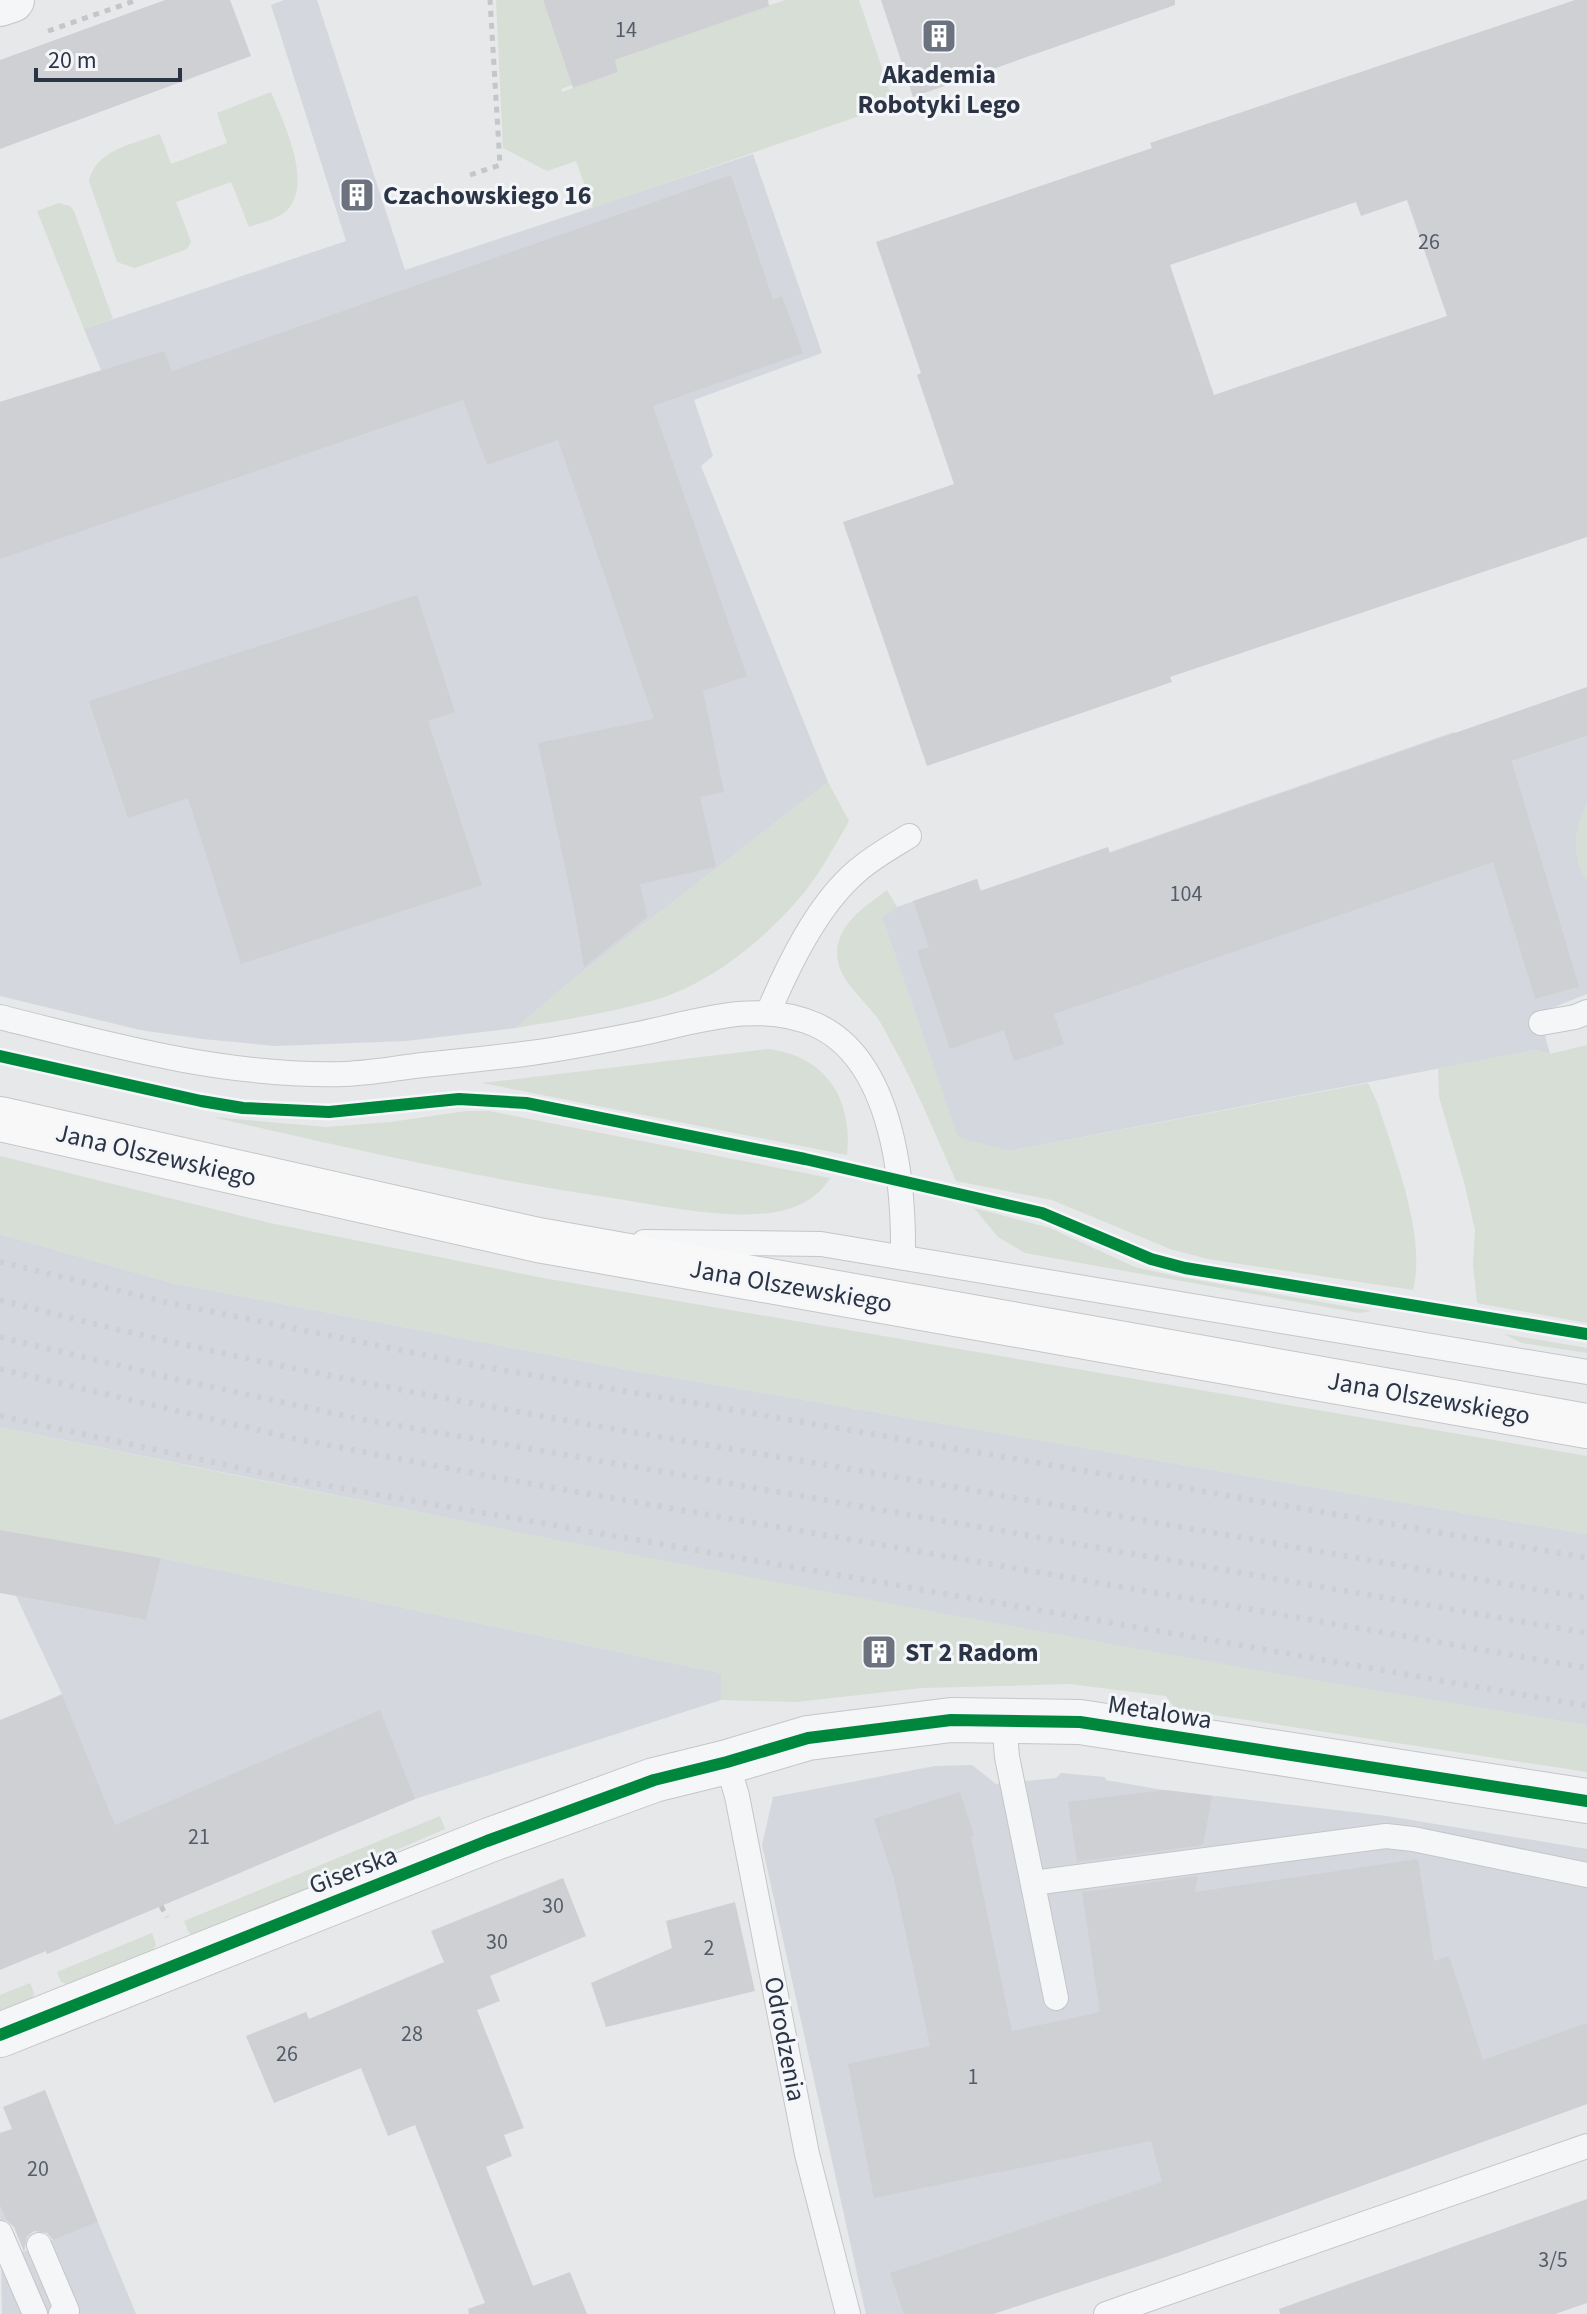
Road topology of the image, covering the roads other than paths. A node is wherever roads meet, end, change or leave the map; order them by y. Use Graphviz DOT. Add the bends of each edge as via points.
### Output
graph roads {
  1 [pos="12,0"];
  2 [pos="0,4"];
  3 [pos="909,836"];
  4 [pos="1587,1012"];
  5 [pos="768,1013"];
  6 [pos="0,1017"];
  7 [pos="1541,1023"];
  8 [pos="0,1119"];
  9 [pos="538,1240"];
  10 [pos="903,1256"];
  11 [pos="1587,1372"];
  12 [pos="1587,1426"];
  13 [pos="1004,1721"];
  14 [pos="727,1762"];
  15 [pos="1587,1801"];
  16 [pos="1587,1875"];
  17 [pos="1033,1883"];
  18 [pos="1056,1998"];
  19 [pos="0,2035"];
  20 [pos="1587,2146"];
  21 [pos="0,2233"];
  22 [pos="39,2245"];
  23 [pos="35,2314"];
  24 [pos="61,2314"];
  25 [pos="848,2314"];
  26 [pos="1106,2314"];
  1 -- 2 [label="street"];
  3 -- 5 [label="lane" via="855,872 834,895 783,977"];
  4 -- 7 [label="lane"];
  5 -- 6 [label="lane" via="709,1018 530,1053 347,1074 208,1066"];
  5 -- 10 [label="lane" via="787,1014 842,1041 871,1081 900,1180"];
  8 -- 9 [label="main road, Jana Olszewskiego"];
  9 -- 10 [label="lane" via="821,1244"];
  9 -- 12 [label="main road, Jana Olszewskiego"];
  10 -- 11 [label="lane"];
  13 -- 14 [label="street, Metalowa" via="951,1720 808,1738"];
  13 -- 15 [label="street, Metalowa" via="1080,1722"];
  13 -- 17 [label="lane"];
  14 -- 19 [label="street, Giserska" via="654,1780 501,1836"];
  14 -- 25 [label="lane, Odrodzenia" via="807,2154"];
  16 -- 17 [label="lane" via="1386,1836"];
  17 -- 18 [label="lane"];
  20 -- 26 [label="lane"];
  21 -- 23 [label="lane"];
  22 -- 24 [label="lane" via="67,2311"];
}
